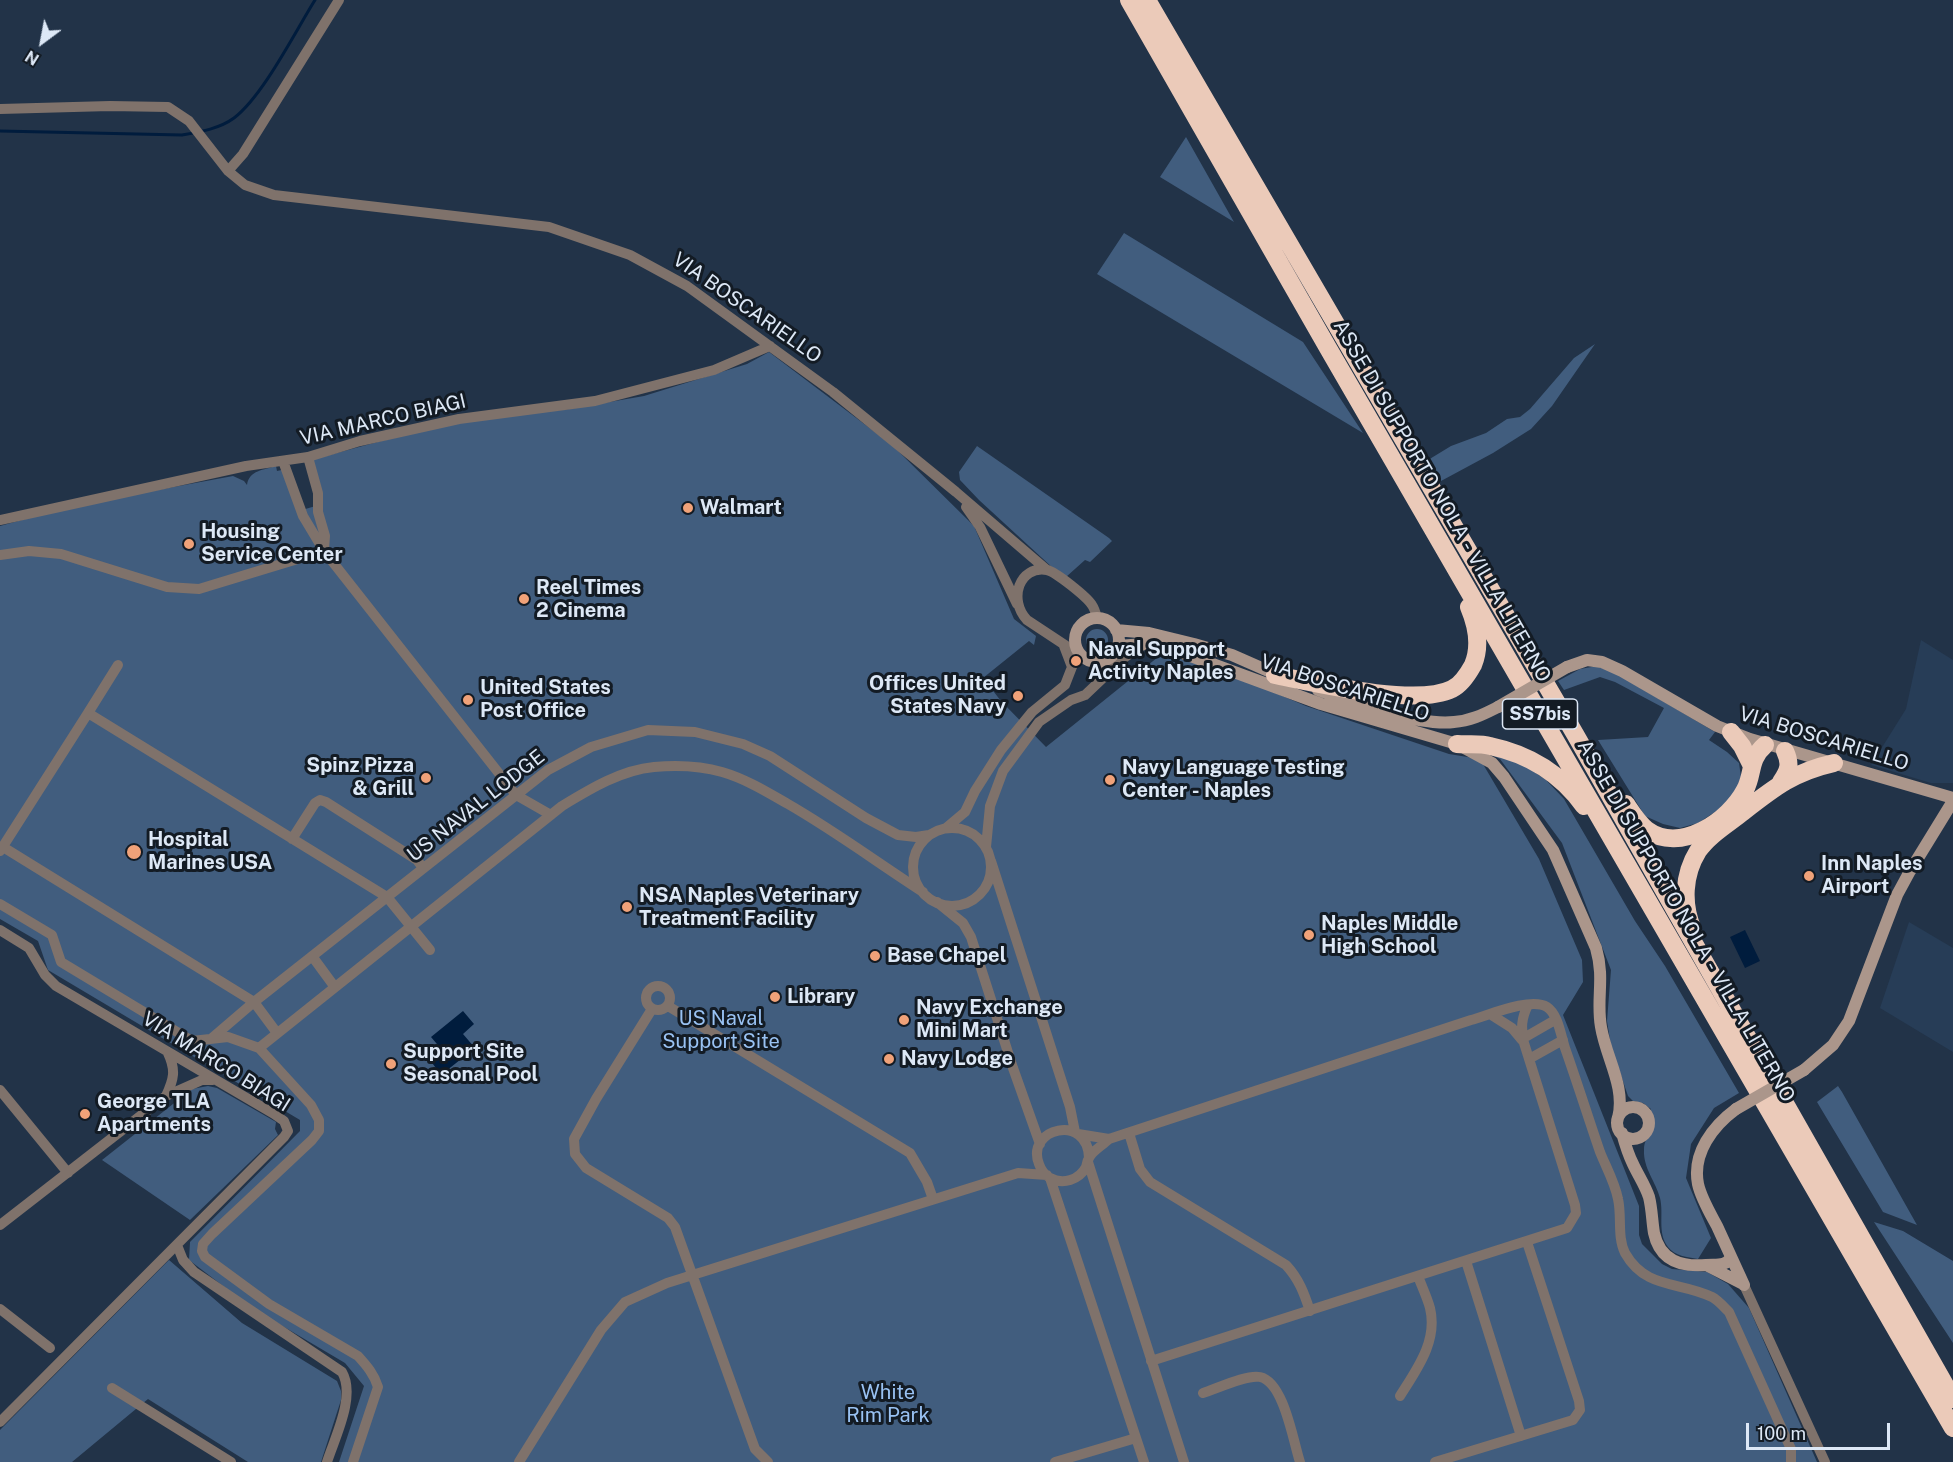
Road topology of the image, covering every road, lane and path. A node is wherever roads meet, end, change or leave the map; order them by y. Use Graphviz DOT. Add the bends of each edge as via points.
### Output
graph roads {
  1 [pos="339,0"];
  2 [pos="1130,0"];
  3 [pos="1147,0"];
  4 [pos="0,109"];
  5 [pos="228,171"];
  6 [pos="770,346"];
  7 [pos="308,457"];
  8 [pos="283,461"];
  9 [pos="956,492"];
  10 [pos="0,520"];
  11 [pos="1436,535"];
  12 [pos="324,551"];
  13 [pos="0,555"];
  14 [pos="1047,570"];
  15 [pos="1017,604"];
  16 [pos="1097,618"];
  17 [pos="1116,630"];
  18 [pos="1144,644"];
  19 [pos="1064,646"];
  20 [pos="1118,646"];
  21 [pos="1080,656"];
  22 [pos="1100,662"];
  23 [pos="118,665"];
  24 [pos="1275,675"];
  25 [pos="1103,677"];
  26 [pos="88,713"];
  27 [pos="1731,732"];
  28 [pos="1575,734"];
  29 [pos="1457,744"];
  30 [pos="1765,745"];
  31 [pos="1785,751"];
  32 [pos="1834,763"];
  33 [pos="1751,764"];
  34 [pos="1781,782"];
  35 [pos="516,795"];
  36 [pos="1953,799"];
  37 [pos="551,815"];
  38 [pos="946,828"];
  39 [pos="929,835"];
  40 [pos="292,839"];
  41 [pos="986,847"];
  42 [pos="2,849"];
  43 [pos="991,861"];
  44 [pos="423,868"];
  45 [pos="1641,889"];
  46 [pos="923,892"];
  47 [pos="387,897"];
  48 [pos="937,902"];
  49 [pos="0,904"];
  50 [pos="410,926"];
  51 [pos="0,930"];
  52 [pos="430,950"];
  53 [pos="312,956"];
  54 [pos="334,986"];
  55 [pos="1718,987"];
  56 [pos="254,1002"];
  57 [pos="1528,1005"];
  58 [pos="668,1006"];
  59 [pos="652,1009"];
  60 [pos="1490,1014"];
  61 [pos="1555,1020"];
  62 [pos="277,1033"];
  63 [pos="212,1038"];
  64 [pos="1523,1040"];
  65 [pos="1563,1040"];
  66 [pos="259,1048"];
  67 [pos="168,1053"];
  68 [pos="1529,1059"];
  69 [pos="192,1067"];
  70 [pos="175,1074"];
  71 [pos="213,1080"];
  72 [pos="195,1082"];
  73 [pos="0,1090"];
  74 [pos="166,1096"];
  75 [pos="1618,1118"];
  76 [pos="1076,1133"];
  77 [pos="1129,1133"];
  78 [pos="1622,1133"];
  79 [pos="1109,1139"];
  80 [pos="1039,1148"];
  81 [pos="1088,1160"];
  82 [pos="68,1173"];
  83 [pos="1018,1173"];
  84 [pos="1049,1177"];
  85 [pos="933,1199"];
  86 [pos="0,1225"];
  87 [pos="1527,1242"];
  88 [pos="177,1245"];
  89 [pos="1731,1257"];
  90 [pos="1466,1261"];
  91 [pos="1705,1265"];
  92 [pos="694,1275"];
  93 [pos="1418,1276"];
  94 [pos="1744,1285"];
  95 [pos="0,1309"];
  96 [pos="1310,1311"];
  97 [pos="50,1348"];
  98 [pos="1151,1361"];
  99 [pos="112,1388"];
  100 [pos="1203,1393"];
  101 [pos="1400,1396"];
  102 [pos="1953,1399"];
  103 [pos="0,1422"];
  104 [pos="1953,1428"];
  105 [pos="1521,1436"];
  106 [pos="1136,1437"];
  107 [pos="231,1462"];
  108 [pos="327,1462"];
  109 [pos="353,1462"];
  110 [pos="519,1462"];
  111 [pos="768,1462"];
  112 [pos="1055,1462"];
  113 [pos="1144,1462"];
  114 [pos="1184,1462"];
  115 [pos="1300,1462"];
  116 [pos="1435,1462"];
  117 [pos="1791,1462"];
  118 [pos="1825,1462"];
  1 -- 5 [label="street" via="243,154"];
  2 -- 11 [label="highway, ASSE DI SUPPORTO NOLA - VILLA LITERNO / SS7bis"];
  3 -- 28 [label="highway, ASSE DI SUPPORTO NOLA - VILLA LITERNO / SS7bis"];
  4 -- 5 [label="street, VIA BOSCARIELLO" via="168,107 189,121"];
  5 -- 6 [label="street, VIA BOSCARIELLO" via="245,185 274,195 549,227 649,265 687,286"];
  6 -- 7 [label="street, VIA MARCO BIAGI" via="714,370 595,401 459,419"];
  6 -- 9 [label="street, VIA BOSCARIELLO"];
  7 -- 8 [label="street, VIA MARCO BIAGI"];
  7 -- 12 [label="street" via="318,493"];
  8 -- 10 [label="street, VIA MARCO BIAGI"];
  8 -- 12 [label="street" via="303,516"];
  9 -- 14 [label="street, VIA BOSCARIELLO"];
  9 -- 15 [label="street, VIA BOSCARIELLO" via="980,527"];
  11 -- 24 [label="highway" via="1475,622 1476,657 1458,685 1443,693 1418,696"];
  11 -- 45 [label="highway, ASSE DI SUPPORTO NOLA - VILLA LITERNO / SS7bis"];
  12 -- 13 [label="street" via="200,589 167,587 61,554 29,551"];
  12 -- 35 [label="street"];
  14 -- 15 [label="street" via="1034,571 1024,578 1017,589"];
  14 -- 16 [label="street, VIA BOSCARIELLO" via="1092,604"];
  15 -- 19 [label="street, VIA BOSCARIELLO" via="1027,620"];
  16 -- 17 [label="street" via="1108,621"];
  16 -- 21 [label="street" via="1087,620 1077,629 1074,643"];
  17 -- 20 [label="street"];
  17 -- 24 [label="street, VIA BOSCARIELLO" via="1194,644 1232,655"];
  18 -- 20 [label="street, VIA BOSCARIELLO"];
  18 -- 25 [label="street"];
  18 -- 29 [label="street, VIA BOSCARIELLO" via="1169,648 1321,704"];
  19 -- 21 [label="street, VIA BOSCARIELLO"];
  19 -- 38 [label="street" via="1072,667 1065,685 1032,712 1001,750 965,812"];
  20 -- 22 [label="street"];
  21 -- 22 [label="street"];
  22 -- 25 [label="street"];
  23 -- 26 [label="street"];
  24 -- 27 [label="street, VIA BOSCARIELLO, bridge" via="1349,702 1434,722 1455,722 1475,718 1587,660 1622,671"];
  25 -- 41 [label="street" via="1085,695 1039,722 1003,771 990,806"];
  26 -- 40 [label="street"];
  26 -- 42 [label="street"];
  27 -- 30 [label="street, VIA BOSCARIELLO"];
  27 -- 33 [label="highway"];
  28 -- 33 [label="highway" via="1647,830 1674,838 1703,832 1737,802 1749,780"];
  28 -- 55 [label="highway, ASSE DI SUPPORTO NOLA - VILLA LITERNO / SS7bis"];
  29 -- 45 [label="highway" via="1488,745 1526,757 1557,776 1576,795"];
  29 -- 75 [label="street, VIA BOSCARIELLO" via="1492,763 1504,777 1553,850 1577,901 1601,965 1600,1023 1620,1092"];
  30 -- 31 [label="street, VIA BOSCARIELLO"];
  30 -- 33 [label="highway" via="1756,752"];
  31 -- 32 [label="street, VIA BOSCARIELLO"];
  31 -- 34 [label="highway" via="1789,770"];
  32 -- 34 [label="highway"];
  32 -- 36 [label="street, VIA BOSCARIELLO"];
  34 -- 55 [label="highway" via="1712,837 1699,851 1687,877 1690,923"];
  35 -- 37 [label="street"];
  35 -- 39 [label="street, US NAVAL LODGE" via="548,770 591,747 648,730 695,732 743,744 770,756 898,835"];
  35 -- 44 [label="street, US NAVAL LODGE"];
  36 -- 89 [label="street, bridge" via="1897,895 1849,1021 1833,1045 1804,1070 1720,1121 1702,1148 1697,1173 1701,1193"];
  37 -- 46 [label="street" via="589,789 652,767 686,766 722,772 755,785 822,824"];
  37 -- 50 [label="street"];
  38 -- 39 [label="street"];
  38 -- 41 [label="street" via="969,831"];
  39 -- 46 [label="street" via="920,844 913,868"];
  40 -- 44 [label="street" via="320,800 417,860"];
  40 -- 47 [label="street"];
  41 -- 43 [label="street"];
  42 -- 56 [label="street"];
  43 -- 48 [label="street" via="991,873 981,894 960,905"];
  43 -- 76 [label="street"];
  44 -- 47 [label="street, US NAVAL LODGE"];
  45 -- 104 [label="highway, ASSE DI SUPPORTO NOLA - VILLA LITERNO / SS7bis"];
  46 -- 48 [label="street"];
  47 -- 50 [label="street"];
  47 -- 53 [label="street, US NAVAL LODGE"];
  48 -- 80 [label="street" via="963,922 971,937"];
  49 -- 63 [label="street" via="52,935 61,962 192,1041"];
  50 -- 52 [label="street"];
  50 -- 54 [label="street"];
  51 -- 67 [label="street, VIA MARCO BIAGI" via="29,948 56,986"];
  53 -- 54 [label="street"];
  53 -- 56 [label="street, US NAVAL LODGE"];
  54 -- 62 [label="street"];
  55 -- 102 [label="highway, ASSE DI SUPPORTO NOLA - VILLA LITERNO / SS7bis"];
  56 -- 62 [label="street"];
  56 -- 63 [label="street, US NAVAL LODGE"];
  57 -- 60 [label="street"];
  57 -- 61 [label="street" via="1547,1007"];
  57 -- 64 [label="street" via="1522,1016"];
  58 -- 59 [label="street"];
  58 -- 59 [label="street" via="669,991 655,986 645,996"];
  58 -- 85 [label="street" via="910,1153"];
  59 -- 92 [label="street" via="574,1139 575,1154 586,1168 668,1218"];
  60 -- 64 [label="street"];
  60 -- 77 [label="street"];
  61 -- 64 [label="street"];
  61 -- 65 [label="street"];
  62 -- 66 [label="street"];
  63 -- 66 [label="street" via="228,1037"];
  64 -- 68 [label="street"];
  65 -- 68 [label="street"];
  65 -- 117 [label="street" via="1618,1197 1625,1252 1648,1277 1713,1297 1729,1312 1791,1449"];
  66 -- 109 [label="street" via="311,1105 319,1120 319,1131 212,1234 201,1251 269,1304 358,1356 369,1369 378,1387"];
  67 -- 69 [label="street, VIA MARCO BIAGI"];
  67 -- 70 [label="street"];
  68 -- 87 [label="street" via="1576,1213 1568,1228"];
  69 -- 70 [label="street"];
  69 -- 71 [label="street, VIA MARCO BIAGI"];
  69 -- 72 [label="street"];
  70 -- 74 [label="street"];
  71 -- 72 [label="street"];
  71 -- 88 [label="street, VIA MARCO BIAGI" via="284,1121 288,1131"];
  72 -- 74 [label="street"];
  73 -- 82 [label="street"];
  74 -- 82 [label="street"];
  75 -- 78 [label="street"];
  75 -- 78 [label="street" via="1624,1110 1634,1107 1649,1118 1642,1136 1631,1138"];
  76 -- 79 [label="street"];
  76 -- 80 [label="street" via="1059,1130 1045,1137"];
  76 -- 81 [label="street" via="1086,1145"];
  77 -- 79 [label="street"];
  77 -- 96 [label="street" via="1140,1169 1150,1182 1286,1265 1302,1286"];
  78 -- 91 [label="street" via="1649,1198 1658,1245 1677,1264"];
  79 -- 81 [label="street"];
  80 -- 83 [label="street"];
  80 -- 84 [label="street" via="1039,1165"];
  81 -- 84 [label="street" via="1085,1169 1073,1179"];
  81 -- 98 [label="street"];
  82 -- 86 [label="street"];
  83 -- 84 [label="street"];
  83 -- 85 [label="street"];
  84 -- 106 [label="street"];
  85 -- 92 [label="street"];
  87 -- 90 [label="street"];
  87 -- 105 [label="street" via="1580,1410 1573,1420"];
  88 -- 103 [label="street"];
  88 -- 108 [label="street" via="194,1272 347,1379 347,1402"];
  89 -- 91 [label="street" via="1722,1264"];
  89 -- 94 [label="street"];
  90 -- 93 [label="street"];
  90 -- 105 [label="street"];
  91 -- 94 [label="street"];
  92 -- 110 [label="street" via="625,1302 601,1330"];
  92 -- 111 [label="street" via="755,1449"];
  93 -- 96 [label="street"];
  93 -- 101 [label="street" via="1430,1307 1431,1335 1421,1362"];
  94 -- 118 [label="street"];
  95 -- 97 [label="street"];
  96 -- 98 [label="street"];
  98 -- 114 [label="street"];
  99 -- 107 [label="street"];
  100 -- 115 [label="street" via="1247,1378 1260,1376 1270,1382 1280,1394"];
  105 -- 116 [label="street"];
  106 -- 112 [label="street"];
  106 -- 113 [label="street"];
}
